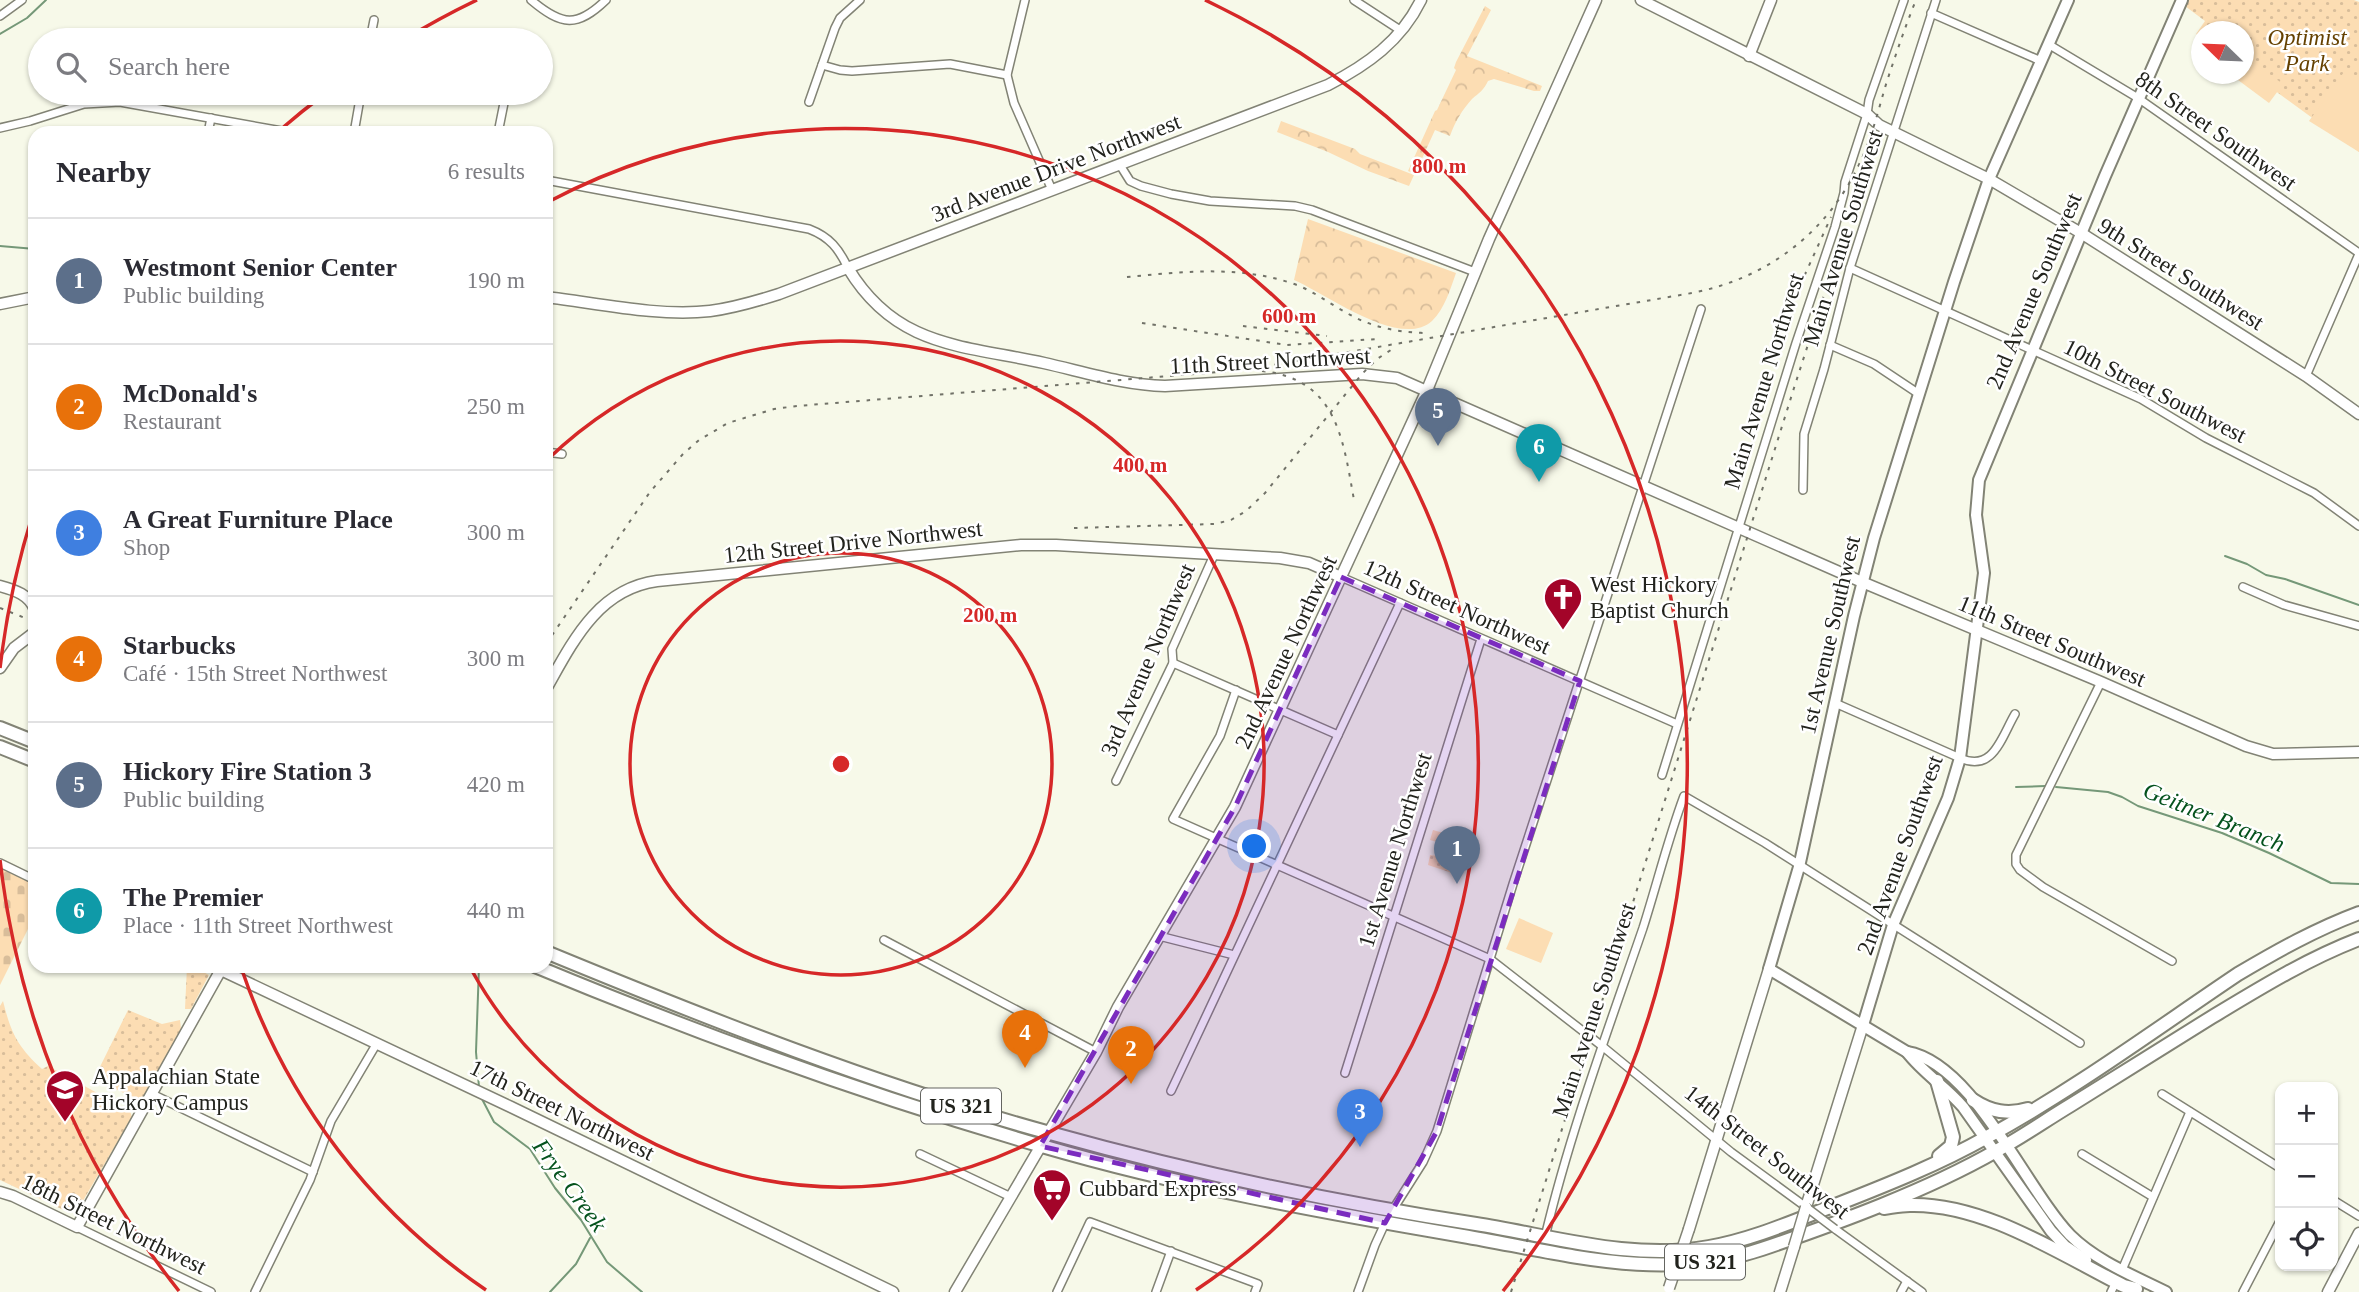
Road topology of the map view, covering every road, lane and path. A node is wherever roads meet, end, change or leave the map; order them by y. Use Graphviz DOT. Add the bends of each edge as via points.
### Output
graph roads {
  1 [pos="22,0"];
  2 [pos="531,0"];
  3 [pos="606,0"];
  4 [pos="860,0"];
  5 [pos="1026,0"];
  6 [pos="1354,0"];
  7 [pos="1421,0"];
  8 [pos="1596,0"];
  9 [pos="1642,0"];
  10 [pos="1771,0"];
  11 [pos="1904,0"];
  12 [pos="1936,0"];
  13 [pos="2068,0"];
  14 [pos="2182,0"];
  15 [pos="1766,13"];
  16 [pos="1931,13"];
  17 [pos="0,16"];
  18 [pos="374,20"];
  19 [pos="372,28"];
  20 [pos="1400,30"];
  21 [pos="1728,44"];
  22 [pos="2048,44"];
  23 [pos="1749,56"];
  24 [pos="2041,61"];
  25 [pos="822,65"];
  26 [pos="1007,75"];
  27 [pos="2138,98"];
  28 [pos="809,102"];
  29 [pos="80,105"];
  30 [pos="143,105"];
  31 [pos="359,105"];
  32 [pos="504,105"];
  33 [pos="1867,114"];
  34 [pos="211,118"];
  35 [pos="209,126"];
  36 [pos="255,126"];
  37 [pos="355,126"];
  38 [pos="499,126"];
  39 [pos="0,128"];
  40 [pos="1894,133"];
  41 [pos="1120,164"];
  42 [pos="1989,179"];
  43 [pos="553,181"];
  44 [pos="1052,190"];
  45 [pos="2081,233"];
  46 [pos="2359,253"];
  47 [pos="848,268"];
  48 [pos="1850,268"];
  49 [pos="1475,272"];
  50 [pos="28,298"];
  51 [pos="553,298"];
  52 [pos="0,304"];
  53 [pos="1701,309"];
  54 [pos="1945,312"];
  55 [pos="1830,345"];
  56 [pos="2031,350"];
  57 [pos="2306,376"];
  58 [pos="1427,390"];
  59 [pos="1919,394"];
  60 [pos="2359,414"];
  61 [pos="553,453"];
  62 [pos="562,454"];
  63 [pos="1642,484"];
  64 [pos="1803,490"];
  65 [pos="1739,526"];
  66 [pos="2359,526"];
  67 [pos="1214,555"];
  68 [pos="1341,577"];
  69 [pos="1862,582"];
  70 [pos="0,586"];
  71 [pos="2243,587"];
  72 [pos="28,599"];
  73 [pos="1400,603"];
  74 [pos="2359,626"];
  75 [pos="1978,630"];
  76 [pos="28,638"];
  77 [pos="1481,639"];
  78 [pos="1173,663"];
  79 [pos="0,667"];
  80 [pos="553,678"];
  81 [pos="1580,681"];
  82 [pos="2101,682"];
  83 [pos="1236,690"];
  84 [pos="1835,703"];
  85 [pos="1281,709"];
  86 [pos="2015,714"];
  87 [pos="1677,724"];
  88 [pos="0,728"];
  89 [pos="1338,735"];
  90 [pos="28,739"];
  91 [pos="0,747"];
  92 [pos="2359,752"];
  93 [pos="28,758"];
  94 [pos="1960,758"];
  95 [pos="1662,775"];
  96 [pos="1116,781"];
  97 [pos="1217,839"];
  98 [pos="0,863"];
  99 [pos="1275,865"];
  100 [pos="1799,867"];
  101 [pos="28,877"];
  102 [pos="2359,913"];
  103 [pos="1394,917"];
  104 [pos="1893,925"];
  105 [pos="1159,936"];
  106 [pos="2359,939"];
  107 [pos="884,940"];
  108 [pos="2359,945"];
  109 [pos="553,955"];
  110 [pos="1234,955"];
  111 [pos="1490,959"];
  112 [pos="2172,961"];
  113 [pos="2301,965"];
  114 [pos="1769,969"];
  115 [pos="216,973"];
  116 [pos="231,973"];
  117 [pos="552,973"];
  118 [pos="1863,1026"];
  119 [pos="377,1043"];
  120 [pos="2080,1043"];
  121 [pos="1602,1046"];
  122 [pos="1096,1052"];
  123 [pos="1907,1052"];
  124 [pos="1345,1073"];
  125 [pos="1937,1081"];
  126 [pos="1171,1091"];
  127 [pos="152,1094"];
  128 [pos="2162,1094"];
  129 [pos="1973,1100"];
  130 [pos="2045,1104"];
  131 [pos="2190,1112"];
  132 [pos="1997,1132"];
  133 [pos="1048,1133"];
  134 [pos="1717,1139"];
  135 [pos="1985,1139"];
  136 [pos="1040,1146"];
  137 [pos="2000,1149"];
  138 [pos="920,1154"];
  139 [pos="2082,1154"];
  140 [pos="2275,1165"];
  141 [pos="313,1172"];
  142 [pos="1912,1175"];
  143 [pos="0,1192"];
  144 [pos="1011,1197"];
  145 [pos="2153,1197"];
  146 [pos="2338,1203"];
  147 [pos="1806,1207"];
  148 [pos="1862,1211"];
  149 [pos="2359,1216"];
  150 [pos="1388,1217"];
  151 [pos="77,1227"];
  152 [pos="2275,1231"];
  153 [pos="2359,1233"];
  154 [pos="1545,1238"];
  155 [pos="1171,1251"];
  156 [pos="1907,1281"];
  157 [pos="2117,1281"];
  158 [pos="1257,1288"];
  159 [pos="1669,1290"];
  160 [pos="2140,1290"];
  161 [pos="211,1292"];
  162 [pos="255,1292"];
  163 [pos="893,1292"];
  164 [pos="955,1292"];
  165 [pos="1057,1292"];
  166 [pos="1156,1292"];
  167 [pos="1358,1292"];
  168 [pos="1780,1292"];
  169 [pos="1901,1292"];
  170 [pos="1922,1292"];
  171 [pos="2166,1292"];
  172 [pos="2243,1292"];
  173 [pos="2328,1292"];
  1 -- 17 [label="street"];
  2 -- 3 [label="street" via="564,20 576,21"];
  4 -- 25 [label="street" via="840,18"];
  5 -- 26 [label="street"];
  6 -- 20 [label="street"];
  7 -- 20 [label="street"];
  8 -- 49 [label="street, 2nd Avenue Northwest"];
  9 -- 21 [label="street, 9th Street Southwest"];
  10 -- 15 [label="street"];
  11 -- 33 [label="street, Main Avenue Northwest"];
  12 -- 16 [label="street, Main Avenue Southwest"];
  13 -- 22 [label="main road, 1st Avenue Southwest"];
  14 -- 27 [label="main road, 2nd Avenue Southwest"];
  15 -- 21 [label="street" via="1746,42"];
  15 -- 23 [label="street"];
  16 -- 24 [label="street"];
  16 -- 40 [label="street, Main Avenue Southwest"];
  18 -- 19 [label="street"];
  20 -- 41 [label="street, 3rd Avenue Drive Northwest" via="1371,61 1328,85"];
  21 -- 23 [label="street, 9th Street Southwest"];
  22 -- 24 [label="main road, 1st Avenue Southwest"];
  22 -- 27 [label="street, 8th Street Southwest"];
  23 -- 33 [label="street, 9th Street Southwest"];
  24 -- 42 [label="main road, 1st Avenue Southwest"];
  25 -- 26 [label="street" via="852,71 950,64"];
  25 -- 28 [label="street"];
  26 -- 44 [label="street" via="1014,103"];
  27 -- 45 [label="main road, 2nd Avenue Southwest"];
  27 -- 46 [label="street, 8th Street Southwest"];
  29 -- 39 [label="street"];
  30 -- 34 [label="street"];
  31 -- 37 [label="street"];
  32 -- 38 [label="street"];
  33 -- 40 [label="street, 9th Street Southwest"];
  33 -- 65 [label="street, Main Avenue Northwest"];
  34 -- 35 [label="street"];
  34 -- 36 [label="street"];
  40 -- 42 [label="street, 9th Street Southwest"];
  40 -- 48 [label="street, Main Avenue Southwest"];
  41 -- 44 [label="street, 3rd Avenue Drive Northwest"];
  41 -- 49 [label="street" via="1130,181 1141,186 1192,198 1312,209"];
  42 -- 45 [label="street, 9th Street Southwest"];
  42 -- 54 [label="main road, 1st Avenue Southwest"];
  43 -- 47 [label="street" via="809,229 838,248"];
  44 -- 47 [label="street, 3rd Avenue Drive Northwest"];
  45 -- 56 [label="main road, 2nd Avenue Southwest"];
  45 -- 57 [label="street, 9th Street Southwest"];
  46 -- 57 [label="street"];
  47 -- 51 [label="street, 3rd Avenue Drive Northwest" via="758,301 708,311 666,311"];
  47 -- 58 [label="street, 11th Street Northwest" via="889,315 937,341 1133,384 1362,374 1397,378"];
  48 -- 54 [label="street, 10th Street Southwest"];
  48 -- 55 [label="street, Main Avenue Southwest"];
  49 -- 58 [label="street, 2nd Avenue Northwest"];
  50 -- 52 [label="street"];
  53 -- 63 [label="street"];
  54 -- 56 [label="street, 10th Street Southwest"];
  54 -- 59 [label="main road, 1st Avenue Southwest"];
  55 -- 59 [label="street" via="1874,364"];
  55 -- 64 [label="street, Main Avenue Southwest" via="1804,434"];
  56 -- 66 [label="street, 10th Street Southwest" via="2141,399 2314,493"];
  56 -- 75 [label="main road, 2nd Avenue Southwest" via="1978,485 1976,515 1984,573"];
  57 -- 60 [label="street, 9th Street Southwest"];
  58 -- 63 [label="street, 11th Street Northwest"];
  58 -- 68 [label="street, 2nd Avenue Northwest"];
  59 -- 69 [label="main road, 1st Avenue Southwest"];
  61 -- 62 [label="street"];
  63 -- 65 [label="street, 11th Street Northwest"];
  63 -- 81 [label="street"];
  65 -- 69 [label="street, 11th Street Southwest"];
  65 -- 87 [label="street, Main Avenue Northwest"];
  67 -- 68 [label="street, 12th Street Northwest" via="1292,559"];
  67 -- 78 [label="street, 3rd Avenue Northwest" via="1171,649"];
  67 -- 80 [label="street, 12th Street Drive Northwest" via="1021,545 641,583 612,596 598,610"];
  68 -- 73 [label="street, 12th Street Northwest"];
  68 -- 85 [label="street, 2nd Avenue Northwest"];
  69 -- 75 [label="street, 11th Street Southwest"];
  69 -- 84 [label="main road, 1st Avenue Southwest"];
  70 -- 72 [label="street"];
  71 -- 74 [label="street" via="2284,606"];
  73 -- 77 [label="street, 12th Street Northwest"];
  73 -- 89 [label="street"];
  75 -- 82 [label="street, 11th Street Southwest"];
  75 -- 94 [label="main road, 2nd Avenue Southwest"];
  76 -- 79 [label="street"];
  77 -- 81 [label="street, 12th Street Northwest"];
  77 -- 103 [label="street, 1st Avenue Northwest"];
  78 -- 83 [label="street"];
  78 -- 96 [label="street, 3rd Avenue Northwest"];
  81 -- 87 [label="street, 12th Street Northwest"];
  81 -- 111 [label="street"];
  82 -- 92 [label="street, 11th Street Southwest" via="2261,751"];
  82 -- 112 [label="street" via="2016,855 2016,864 2043,887"];
  83 -- 85 [label="street"];
  83 -- 97 [label="street, 14th Street Southwest" via="1220,736 1174,820"];
  84 -- 94 [label="street"];
  84 -- 100 [label="main road, 1st Avenue Southwest"];
  85 -- 89 [label="street"];
  85 -- 97 [label="street, 2nd Avenue Northwest"];
  86 -- 94 [label="street" via="1987,759 1976,763"];
  87 -- 95 [label="street, Main Avenue Northwest"];
  88 -- 90 [label="highway"];
  89 -- 99 [label="street"];
  91 -- 93 [label="highway"];
  94 -- 104 [label="main road, 2nd Avenue Southwest" via="1948,798"];
  97 -- 99 [label="street, 14th Street Southwest"];
  97 -- 105 [label="street, 2nd Avenue Northwest"];
  98 -- 101 [label="street"];
  99 -- 103 [label="street, 14th Street Southwest"];
  99 -- 110 [label="street"];
  100 -- 104 [label="street"];
  100 -- 114 [label="main road, 1st Avenue Southwest"];
  100 -- 121 [label="street, Main Avenue Southwest" via="1684,796"];
  102 -- 130 [label="highway, US 321" via="2307,935 2238,974"];
  103 -- 111 [label="street, 14th Street Southwest"];
  103 -- 124 [label="street, 1st Avenue Northwest"];
  104 -- 118 [label="main road, 2nd Avenue Southwest"];
  104 -- 120 [label="street"];
  105 -- 110 [label="street"];
  105 -- 122 [label="street, 2nd Avenue Northwest"];
  106 -- 113 [label="highway, US 321"];
  107 -- 122 [label="street"];
  108 -- 113 [label="highway"];
  109 -- 133 [label="highway, US 321" via="780,1044"];
  110 -- 126 [label="street"];
  111 -- 121 [label="street, 14th Street Southwest"];
  111 -- 150 [label="street" via="1434,1142"];
  113 -- 137 [label="highway, US 321"];
  114 -- 118 [label="main road"];
  114 -- 134 [label="street, 1st Avenue Southwest"];
  115 -- 127 [label="street"];
  116 -- 119 [label="street, 17th Street Northwest"];
  117 -- 136 [label="highway, US 321" via="821,1077"];
  118 -- 123 [label="main road"];
  118 -- 147 [label="street, 2nd Avenue Southwest"];
  119 -- 141 [label="street" via="331,1121"];
  119 -- 163 [label="street, 17th Street Northwest"];
  121 -- 134 [label="street, 14th Street Southwest"];
  121 -- 154 [label="street, Main Avenue Southwest"];
  122 -- 133 [label="street, 2nd Avenue Northwest"];
  123 -- 125 [label="main road"];
  123 -- 129 [label="main road" via="1936,1066"];
  125 -- 135 [label="main road" via="1964,1107"];
  125 -- 142 [label="highway" via="1952,1127 1951,1146"];
  127 -- 141 [label="street"];
  127 -- 151 [label="street"];
  128 -- 131 [label="street"];
  129 -- 130 [label="highway" via="2004,1112"];
  129 -- 132 [label="main road"];
  130 -- 132 [label="highway, US 321"];
  131 -- 140 [label="street"];
  131 -- 145 [label="street"];
  132 -- 135 [label="highway, US 321"];
  132 -- 137 [label="main road"];
  133 -- 136 [label="street, 2nd Avenue Northwest"];
  133 -- 150 [label="highway, US 321"];
  134 -- 147 [label="street, 14th Street Southwest"];
  134 -- 159 [label="street, 1st Avenue Southwest, bridge"];
  135 -- 137 [label="main road"];
  135 -- 142 [label="highway, US 321"];
  136 -- 144 [label="street, 2nd Avenue Northwest"];
  136 -- 150 [label="highway, US 321" via="1205,1186"];
  137 -- 148 [label="highway, US 321"];
  137 -- 157 [label="main road" via="2068,1233"];
  137 -- 160 [label="main road" via="2042,1219 2065,1246"];
  138 -- 144 [label="street"];
  139 -- 145 [label="street"];
  141 -- 162 [label="street"];
  142 -- 154 [label="highway, US 321" via="1766,1232 1704,1248 1628,1250"];
  143 -- 151 [label="street, 18th Street Northwest"];
  144 -- 164 [label="street, 2nd Avenue Northwest"];
  145 -- 157 [label="street"];
  146 -- 149 [label="street"];
  147 -- 156 [label="street, 14th Street Southwest, bridge"];
  147 -- 168 [label="street, 2nd Avenue Southwest, bridge"];
  148 -- 150 [label="highway, US 321" via="1739,1256 1664,1266 1564,1256"];
  148 -- 157 [label="highway" via="1910,1205 1956,1210 2014,1231"];
  150 -- 154 [label="highway, US 321" via="1507,1229"];
  150 -- 167 [label="street"];
  151 -- 161 [label="street, 18th Street Northwest"];
  152 -- 172 [label="street"];
  153 -- 173 [label="street"];
  155 -- 158 [label="street"];
  155 -- 165 [label="street" via="1090,1223"];
  155 -- 166 [label="street"];
  156 -- 169 [label="street"];
  156 -- 170 [label="street, 14th Street Southwest"];
  157 -- 160 [label="highway"];
  157 -- 171 [label="main road"];
}
